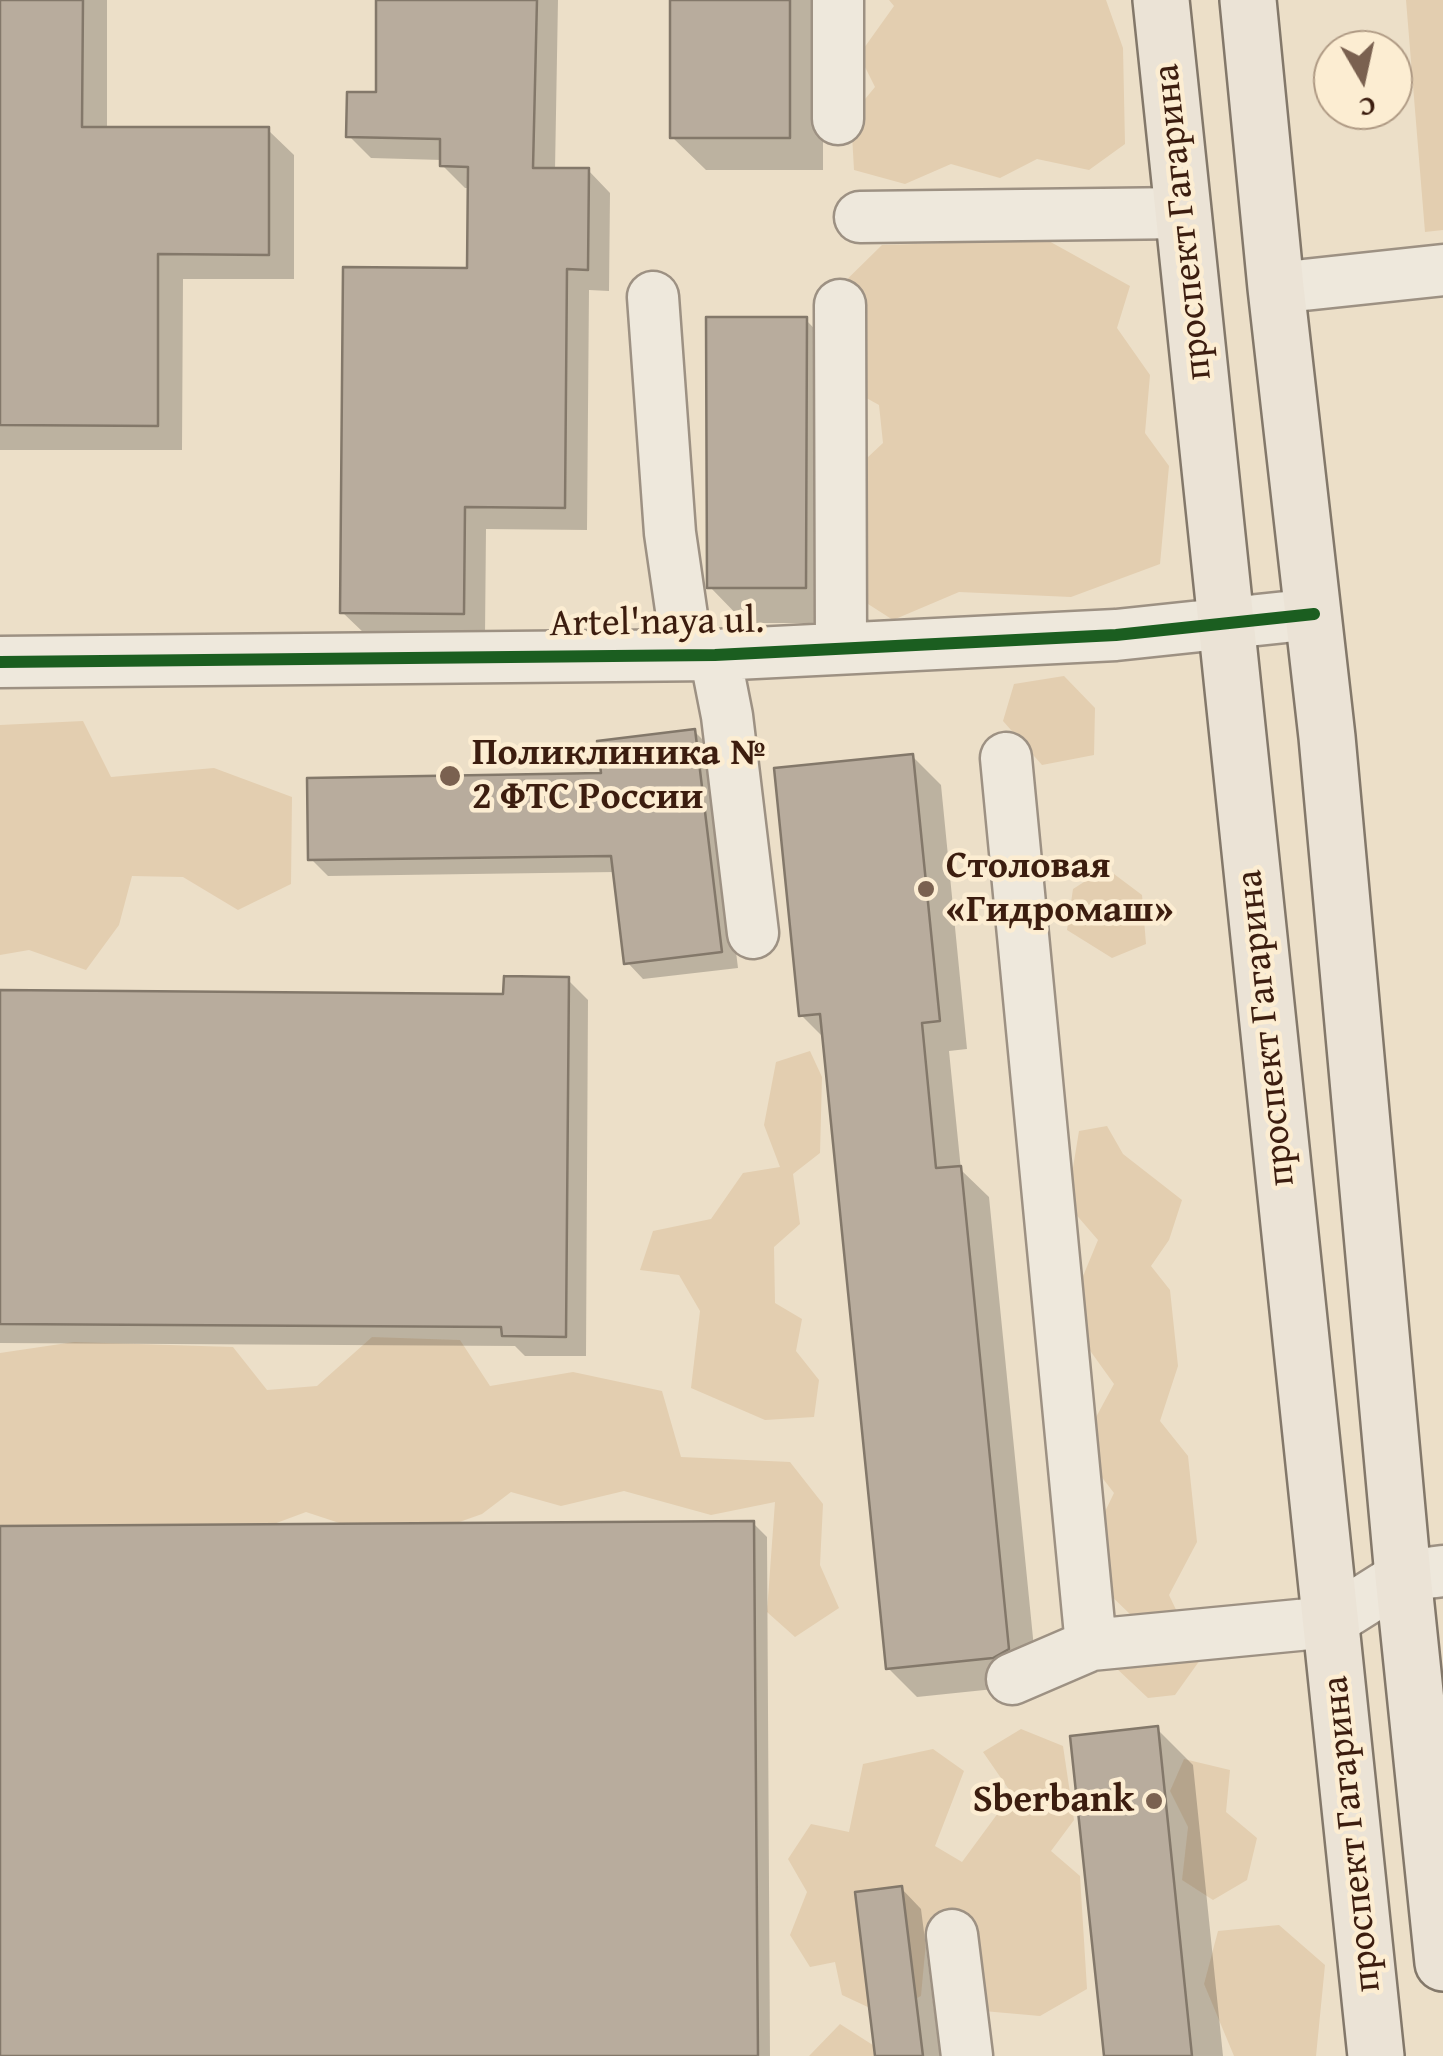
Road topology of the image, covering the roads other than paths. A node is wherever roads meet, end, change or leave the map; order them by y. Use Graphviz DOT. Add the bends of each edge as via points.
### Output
graph roads {
  1 [pos="838,0"];
  2 [pos="1161,0"];
  3 [pos="1256,1"];
  4 [pos="838,119"];
  5 [pos="1184,213"];
  6 [pos="860,216"];
  7 [pos="1443,270"];
  8 [pos="1276,288"];
  9 [pos="653,298"];
  10 [pos="840,305"];
  11 [pos="1314,614"];
  12 [pos="1224,623"];
  13 [pos="841,648"];
  14 [pos="704,655"];
  15 [pos="0,662"];
  16 [pos="1006,758"];
  17 [pos="753,932"];
  18 [pos="1423,1573"];
  19 [pos="1330,1622"];
  20 [pos="1091,1645"];
  21 [pos="1012,1679"];
  22 [pos="952,1935"];
  23 [pos="1443,1963"];
  24 [pos="967,2056"];
  25 [pos="1376,2056"];
  1 -- 4 [label="street"];
  2 -- 5 [label="main road, проспект Гагарина"];
  3 -- 8 [label="main road, проспект Гагарина"];
  5 -- 6 [label="street"];
  5 -- 12 [label="main road, проспект Гагарина"];
  7 -- 8 [label="street"];
  8 -- 11 [label="main road, проспект Гагарина"];
  9 -- 14 [label="street" via="670,533 683,623"];
  10 -- 13 [label="street"];
  11 -- 12 [label="street, Artel'naya ul."];
  11 -- 18 [label="main road, проспект Гагарина"];
  12 -- 13 [label="street, Artel'naya ul."];
  12 -- 19 [label="main road, проспект Гагарина"];
  13 -- 14 [label="street, Artel'naya ul."];
  14 -- 15 [label="street, Artel'naya ul."];
  14 -- 17 [label="street" via="727,716"];
  16 -- 20 [label="street"];
  18 -- 19 [label="street"];
  18 -- 23 [label="main road, проспект Гагарина"];
  19 -- 20 [label="street"];
  19 -- 25 [label="main road, проспект Гагарина"];
  20 -- 21 [label="street"];
  22 -- 24 [label="street"];
}
